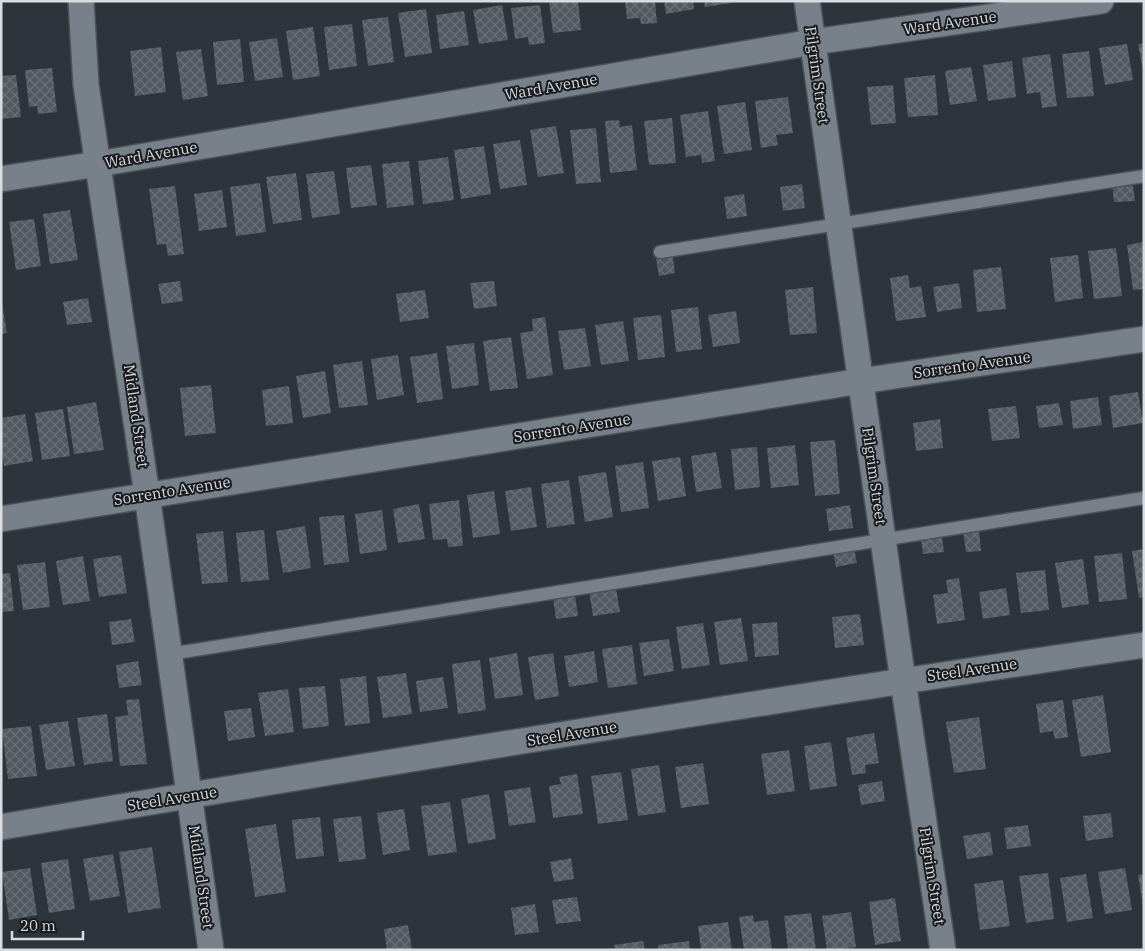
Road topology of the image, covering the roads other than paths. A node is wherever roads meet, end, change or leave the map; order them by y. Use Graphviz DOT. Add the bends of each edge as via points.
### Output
graph roads {
  1 [pos="81,1"];
  2 [pos="806,1"];
  3 [pos="1101,1"];
  4 [pos="813,42"];
  5 [pos="98,164"];
  6 [pos="1144,176"];
  7 [pos="1,179"];
  8 [pos="838,224"];
  9 [pos="660,252"];
  10 [pos="1144,339"];
  11 [pos="861,381"];
  12 [pos="148,496"];
  13 [pos="1144,498"];
  14 [pos="1,519"];
  15 [pos="883,539"];
  16 [pos="1144,646"];
  17 [pos="170,654"];
  18 [pos="902,681"];
  19 [pos="190,796"];
  20 [pos="1,827"];
  21 [pos="211,950"];
  22 [pos="943,950"];
  1 -- 5 [label="street, Midland Street" via="86,85"];
  2 -- 4 [label="street, Pilgrim Street"];
  3 -- 4 [label="street, Ward Avenue"];
  4 -- 5 [label="street, Ward Avenue"];
  4 -- 8 [label="street, Pilgrim Street"];
  5 -- 7 [label="street, Ward Avenue"];
  5 -- 12 [label="street, Midland Street"];
  6 -- 8 [label="lane"];
  8 -- 9 [label="lane"];
  8 -- 11 [label="street, Pilgrim Street"];
  10 -- 11 [label="street, Sorrento Avenue"];
  11 -- 12 [label="street, Sorrento Avenue"];
  11 -- 15 [label="street, Pilgrim Street"];
  12 -- 14 [label="street, Sorrento Avenue"];
  12 -- 17 [label="street, Midland Street"];
  13 -- 15 [label="lane"];
  15 -- 17 [label="lane"];
  15 -- 18 [label="street, Pilgrim Street"];
  16 -- 18 [label="street, Steel Avenue"];
  17 -- 19 [label="street, Midland Street"];
  18 -- 19 [label="street, Steel Avenue"];
  18 -- 22 [label="street, Pilgrim Street"];
  19 -- 20 [label="street, Steel Avenue"];
  19 -- 21 [label="street, Midland Street"];
}
